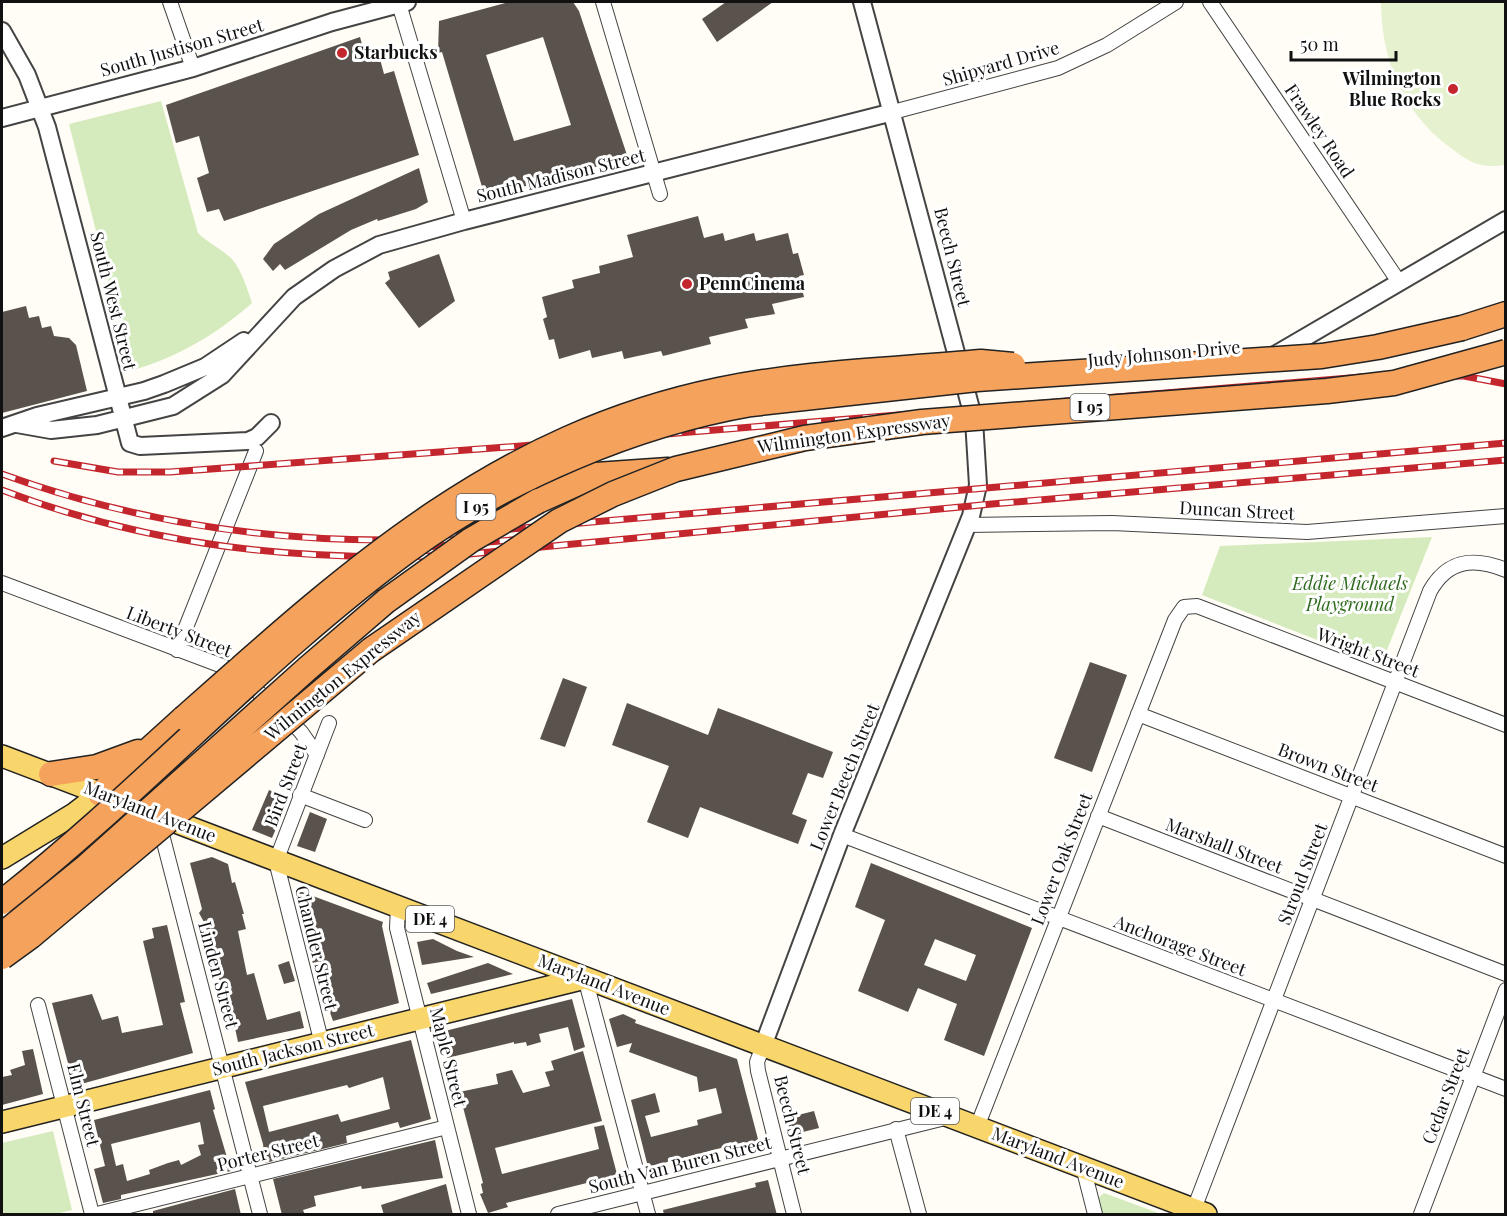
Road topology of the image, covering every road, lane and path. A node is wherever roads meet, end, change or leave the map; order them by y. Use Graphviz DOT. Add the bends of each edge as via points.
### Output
graph roads {
  1 [pos="170,2"];
  2 [pos="603,2"];
  3 [pos="862,2"];
  4 [pos="1176,2"];
  5 [pos="1210,2"];
  6 [pos="403,3"];
  7 [pos="2,31"];
  8 [pos="193,68"];
  9 [pos="41,109"];
  10 [pos="893,112"];
  11 [pos="2,118"];
  12 [pos="655,172"];
  13 [pos="660,194"];
  14 [pos="1506,220"];
  15 [pos="464,221"];
  16 [pos="1399,282"];
  17 [pos="1506,314"];
  18 [pos="262,329"];
  19 [pos="1506,352"];
  20 [pos="1072,372"];
  21 [pos="966,388"];
  22 [pos="117,397"];
  23 [pos="122,419"];
  24 [pos="271,423"];
  25 [pos="9,426"];
  26 [pos="256,451"];
  27 [pos="676,469"];
  28 [pos="1506,516"];
  29 [pos="967,525"];
  30 [pos="1506,570"];
  31 [pos="2,583"];
  32 [pos="1184,607"];
  33 [pos="177,650"];
  34 [pos="1395,683"];
  35 [pos="1138,714"];
  36 [pos="329,723"];
  37 [pos="1506,725"];
  38 [pos="317,754"];
  39 [pos="2,756"];
  40 [pos="126,762"];
  41 [pos="51,774"];
  42 [pos="100,794"];
  43 [pos="300,795"];
  44 [pos="1351,796"];
  45 [pos="157,815"];
  46 [pos="1098,816"];
  47 [pos="365,820"];
  48 [pos="842,835"];
  49 [pos="1506,856"];
  50 [pos="2,858"];
  51 [pos="276,861"];
  52 [pos="1312,899"];
  53 [pos="2,902"];
  54 [pos="398,907"];
  55 [pos="1058,918"];
  56 [pos="2,935"];
  57 [pos="31,936"];
  58 [pos="2,957"];
  59 [pos="2,971"];
  60 [pos="1506,974"];
  61 [pos="585,978"];
  62 [pos="1506,990"];
  63 [pos="1274,1001"];
  64 [pos="38,1005"];
  65 [pos="420,1019"];
  66 [pos="322,1044"];
  67 [pos="763,1046"];
  68 [pos="223,1067"];
  69 [pos="1473,1077"];
  70 [pos="1506,1089"];
  71 [pos="64,1106"];
  72 [pos="951,1117"];
  73 [pos="2,1122"];
  74 [pos="447,1127"];
  75 [pos="977,1127"];
  76 [pos="896,1129"];
  77 [pos="780,1158"];
  78 [pos="1083,1167"];
  79 [pos="250,1176"];
  80 [pos="642,1193"];
  81 [pos="1200,1212"];
  82 [pos="92,1215"];
  83 [pos="97,1215"];
  84 [pos="260,1215"];
  85 [pos="469,1215"];
  86 [pos="558,1215"];
  87 [pos="648,1215"];
  88 [pos="794,1215"];
  89 [pos="919,1215"];
  90 [pos="1095,1215"];
  91 [pos="1421,1215"];
  1 -- 8 [label="street"];
  2 -- 12 [label="street"];
  3 -- 10 [label="street, Beech Street"];
  4 -- 10 [label="street, Shipyard Drive" via="1107,45 1058,68"];
  5 -- 16 [label="street, Frawley Road"];
  6 -- 8 [label="street, South Justison Street"];
  6 -- 15 [label="street"];
  7 -- 9 [label="street, South West Street"];
  8 -- 9 [label="street, South Justison Street"];
  9 -- 11 [label="street, South Justison Street"];
  9 -- 22 [label="street, South West Street"];
  10 -- 12 [label="street, South Madison Street"];
  10 -- 21 [label="street, Beech Street"];
  12 -- 13 [label="street"];
  12 -- 15 [label="street, South Madison Street"];
  14 -- 16 [label="street, Judy Johnson Drive"];
  15 -- 18 [label="street, South Madison Street" via="358,254 294,297"];
  16 -- 21 [label="street, Judy Johnson Drive" via="1247,368"];
  17 -- 20 [label="highway, I 95, bridge" via="1378,347 1322,356"];
  18 -- 22 [label="street, South Madison Street" via="195,371 144,392"];
  18 -- 23 [label="street, South Madison Street" via="222,375 188,399 159,411"];
  19 -- 27 [label="highway, Wilmington Expressway / I 95, bridge" via="1394,383 922,422 805,438"];
  20 -- 40 [label="highway, bridge" via="981,362 772,381 672,401 578,434 473,487 391,541 320,598 150,748"];
  20 -- 53 [label="highway, I 95, bridge" via="885,388 722,409 615,443 533,477 439,530 366,583"];
  21 -- 29 [label="street, Beech Street" via="978,457 978,485"];
  22 -- 23 [label="street, South West Street"];
  22 -- 25 [label="street, South Madison Street"];
  23 -- 24 [label="street, South West Street" via="130,443 140,446 248,441"];
  23 -- 25 [label="street, South Madison Street" via="97,426 51,430"];
  26 -- 33 [label="street"];
  27 -- 56 [label="highway, bridge" via="596,475 538,501 439,561 360,623 87,866"];
  27 -- 57 [label="highway, Wilmington Expressway / I 95, bridge" via="559,521 380,643"];
  28 -- 29 [label="street, Duncan Street" via="1307,532 1112,523"];
  29 -- 48 [label="street, Lower Beech Street"];
  30 -- 34 [label="street, Stroud Street" via="1482,563 1460,564 1444,571 1430,591"];
  31 -- 33 [label="street, Liberty Street"];
  32 -- 34 [label="street, Wright Street" via="1197,606"];
  32 -- 35 [label="street, Lower Oak Street" via="1175,620"];
  33 -- 38 [label="street, Liberty Street" via="225,667 275,705"];
  34 -- 37 [label="street, Wright Street"];
  34 -- 44 [label="street, Stroud Street"];
  35 -- 44 [label="street, Brown Street"];
  35 -- 46 [label="street, Lower Oak Street"];
  36 -- 38 [label="street, Bird Street"];
  38 -- 43 [label="street, Bird Street"];
  39 -- 41 [label="main road, Maryland Avenue / DE 4"];
  40 -- 41 [label="highway"];
  40 -- 42 [label="highway"];
  41 -- 42 [label="main road, Maryland Avenue / DE 4"];
  42 -- 45 [label="main road, Maryland Avenue / DE 4"];
  42 -- 50 [label="main road"];
  43 -- 47 [label="street"];
  43 -- 51 [label="street, Bird Street"];
  44 -- 49 [label="street, Brown Street"];
  44 -- 52 [label="street, Stroud Street"];
  45 -- 51 [label="main road, Maryland Avenue / DE 4"];
  45 -- 68 [label="street, Linden Street"];
  46 -- 52 [label="street, Marshall Street"];
  46 -- 55 [label="street, Lower Oak Street"];
  48 -- 55 [label="street, Anchorage Street"];
  48 -- 67 [label="street, Lower Beech Street"];
  51 -- 54 [label="main road, Maryland Avenue / DE 4"];
  51 -- 66 [label="street, Chandler Street"];
  52 -- 60 [label="street, Marshall Street"];
  52 -- 63 [label="street, Stroud Street"];
  54 -- 61 [label="main road, Maryland Avenue / DE 4"];
  54 -- 65 [label="street, Maple Street" via="397,928"];
  55 -- 63 [label="street, Anchorage Street"];
  55 -- 75 [label="street, Lower Oak Street"];
  57 -- 58 [label="highway, Wilmington Expressway / I 95, bridge"];
  57 -- 59 [label="highway, bridge"];
  61 -- 65 [label="main road, South Jackson Street"];
  61 -- 67 [label="main road, Maryland Avenue / DE 4"];
  61 -- 80 [label="street"];
  62 -- 69 [label="street, Cedar Street"];
  63 -- 69 [label="street, Anchorage Street"];
  63 -- 81 [label="street, Stroud Street"];
  64 -- 71 [label="street, Elm Street"];
  65 -- 66 [label="main road, South Jackson Street"];
  65 -- 74 [label="street, Maple Street"];
  66 -- 68 [label="main road, South Jackson Street"];
  67 -- 72 [label="main road, Maryland Avenue / DE 4"];
  67 -- 77 [label="street, Beech Street" via="758,1071"];
  68 -- 71 [label="main road, South Jackson Street"];
  68 -- 79 [label="street, Linden Street"];
  69 -- 70 [label="street, Anchorage Street"];
  69 -- 91 [label="street, Cedar Street"];
  71 -- 73 [label="main road, South Jackson Street"];
  71 -- 82 [label="street, Elm Street"];
  72 -- 75 [label="main road, Maryland Avenue / DE 4"];
  72 -- 76 [label="street, South Van Buren Street"];
  74 -- 79 [label="street, Porter Street"];
  74 -- 85 [label="street, Maple Street"];
  75 -- 78 [label="main road, Maryland Avenue / DE 4"];
  76 -- 77 [label="street, South Van Buren Street"];
  76 -- 89 [label="street"];
  77 -- 80 [label="street, South Van Buren Street"];
  77 -- 88 [label="street, Beech Street"];
  78 -- 81 [label="main road, Maryland Avenue / DE 4"];
  78 -- 90 [label="street"];
  79 -- 83 [label="street, Porter Street"];
  79 -- 84 [label="street, Linden Street"];
  80 -- 86 [label="street, South Van Buren Street"];
  80 -- 87 [label="street"];
}
